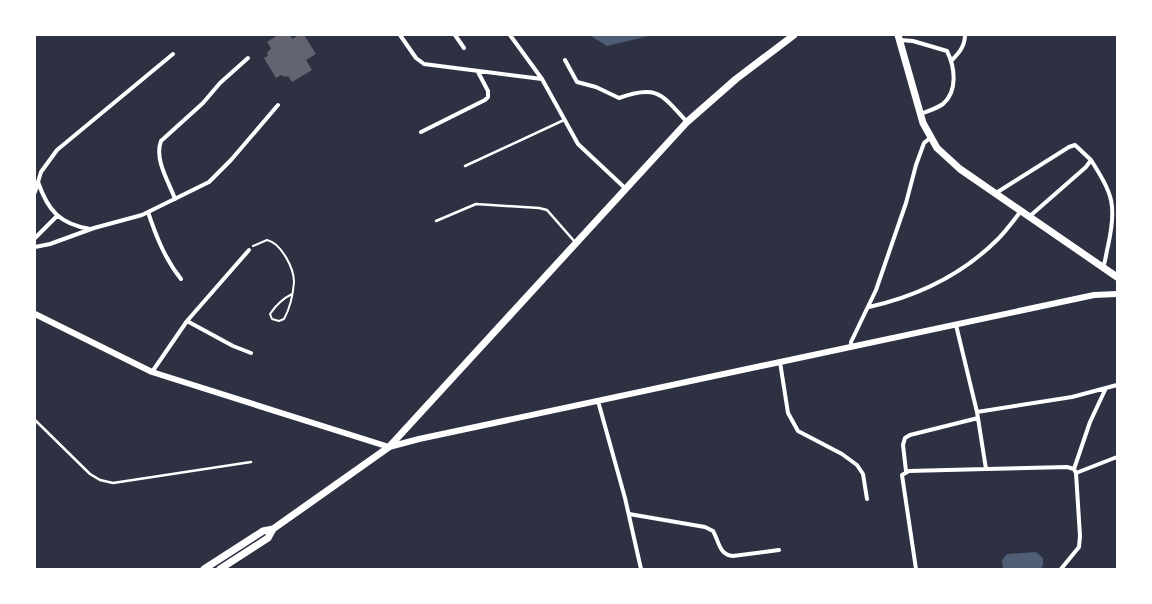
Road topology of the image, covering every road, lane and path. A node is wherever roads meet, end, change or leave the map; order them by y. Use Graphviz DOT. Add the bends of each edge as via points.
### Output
graph roads {
  1 [pos="400,35"];
  2 [pos="455,35"];
  3 [pos="510,35"];
  4 [pos="794,35"];
  5 [pos="965,35"];
  6 [pos="899,38"];
  7 [pos="464,48"];
  8 [pos="173,54"];
  9 [pos="248,58"];
  10 [pos="564,60"];
  11 [pos="952,60"];
  12 [pos="478,72"];
  13 [pos="542,79"];
  14 [pos="278,105"];
  15 [pos="920,114"];
  16 [pos="564,120"];
  17 [pos="687,122"];
  18 [pos="421,132"];
  19 [pos="930,138"];
  20 [pos="1091,160"];
  21 [pos="465,166"];
  22 [pos="38,182"];
  23 [pos="626,189"];
  24 [pos="35,192"];
  25 [pos="996,193"];
  26 [pos="175,200"];
  27 [pos="1115,201"];
  28 [pos="1021,211"];
  29 [pos="148,212"];
  30 [pos="57,216"];
  31 [pos="1030,216"];
  32 [pos="436,221"];
  33 [pos="90,229"];
  34 [pos="35,238"];
  35 [pos="576,243"];
  36 [pos="35,247"];
  37 [pos="249,250"];
  38 [pos="1103,267"];
  39 [pos="1117,277"];
  40 [pos="181,279"];
  41 [pos="292,294"];
  42 [pos="1117,294"];
  43 [pos="869,307"];
  44 [pos="35,314"];
  45 [pos="187,321"];
  46 [pos="956,325"];
  47 [pos="851,347"];
  48 [pos="252,353"];
  49 [pos="780,362"];
  50 [pos="152,372"];
  51 [pos="1117,385"];
  52 [pos="1106,388"];
  53 [pos="598,401"];
  54 [pos="977,412"];
  55 [pos="978,418"];
  56 [pos="35,420"];
  57 [pos="389,448"];
  58 [pos="1117,457"];
  59 [pos="251,462"];
  60 [pos="986,469"];
  61 [pos="1074,469"];
  62 [pos="906,472"];
  63 [pos="1076,473"];
  64 [pos="866,499"];
  65 [pos="629,514"];
  66 [pos="274,529"];
  67 [pos="779,550"];
  68 [pos="204,569"];
  69 [pos="220,569"];
  70 [pos="641,569"];
  71 [pos="916,569"];
  72 [pos="1062,569"];
  1 -- 12 [label="street" via="416,58 424,64"];
  2 -- 7 [label="street"];
  3 -- 13 [label="street"];
  4 -- 17 [label="main road" via="736,79"];
  5 -- 11 [label="street" via="960,51"];
  6 -- 11 [label="street" via="947,51"];
  6 -- 15 [label="main road"];
  8 -- 22 [label="street" via="57,150 41,172"];
  9 -- 26 [label="street" via="162,141 159,159"];
  10 -- 17 [label="street" via="577,82 596,87 619,98 646,90 657,93"];
  11 -- 15 [label="street" via="954,76 951,94 937,108"];
  12 -- 13 [label="street"];
  12 -- 18 [label="street" via="488,91 488,97"];
  13 -- 16 [label="street"];
  14 -- 26 [label="street" via="209,182"];
  15 -- 19 [label="main road"];
  16 -- 21 [label="lane"];
  16 -- 23 [label="street" via="578,144"];
  17 -- 23 [label="main road"];
  19 -- 25 [label="main road" via="960,169"];
  19 -- 43 [label="street" via="924,143 916,165 906,204"];
  20 -- 25 [label="street" via="1075,146 1069,147"];
  20 -- 27 [label="street"];
  20 -- 31 [label="street"];
  22 -- 24 [label="street"];
  22 -- 30 [label="street" via="46,203"];
  23 -- 35 [label="main road"];
  25 -- 28 [label="main road"];
  26 -- 29 [label="street"];
  27 -- 38 [label="street"];
  28 -- 31 [label="main road"];
  28 -- 43 [label="street" via="998,239 945,280 912,295"];
  29 -- 33 [label="street"];
  29 -- 40 [label="street" via="158,241 172,268"];
  30 -- 33 [label="street" via="74,226"];
  30 -- 34 [label="street"];
  31 -- 38 [label="main road"];
  32 -- 35 [label="lane" via="476,204 539,208 547,210"];
  33 -- 36 [label="street"];
  35 -- 57 [label="main road"];
  37 -- 41 [label="path" via="255,243 267,240 280,248 294,281"];
  37 -- 45 [label="street"];
  38 -- 39 [label="main road"];
  41 -- 41 [label="path" via="277,305 270,314 272,319 284,319"];
  42 -- 46 [label="street" via="1094,295"];
  43 -- 47 [label="street" via="851,342"];
  44 -- 50 [label="street"];
  45 -- 48 [label="street" via="233,346"];
  45 -- 50 [label="street"];
  46 -- 47 [label="street"];
  46 -- 54 [label="street"];
  47 -- 49 [label="street"];
  49 -- 53 [label="street"];
  49 -- 64 [label="street" via="788,413 798,431 842,454 857,465 863,474"];
  50 -- 57 [label="street"];
  51 -- 52 [label="street"];
  52 -- 54 [label="street" via="1072,398"];
  52 -- 61 [label="street" via="1090,422"];
  53 -- 57 [label="street" via="419,439"];
  53 -- 65 [label="street"];
  54 -- 55 [label="street"];
  55 -- 60 [label="street"];
  55 -- 62 [label="street" via="905,438 903,445"];
  56 -- 59 [label="lane" via="90,474 113,483"];
  57 -- 66 [label="main road"];
  58 -- 63 [label="street"];
  60 -- 61 [label="street"];
  60 -- 62 [label="street"];
  61 -- 63 [label="street"];
  62 -- 71 [label="street" via="902,475"];
  63 -- 72 [label="street" via="1079,547"];
  65 -- 67 [label="street" via="705,527 712,531 721,550 727,556"];
  65 -- 70 [label="street"];
  66 -- 68 [label="main road" via="263,531"];
  66 -- 69 [label="main road" via="268,538"];
}
